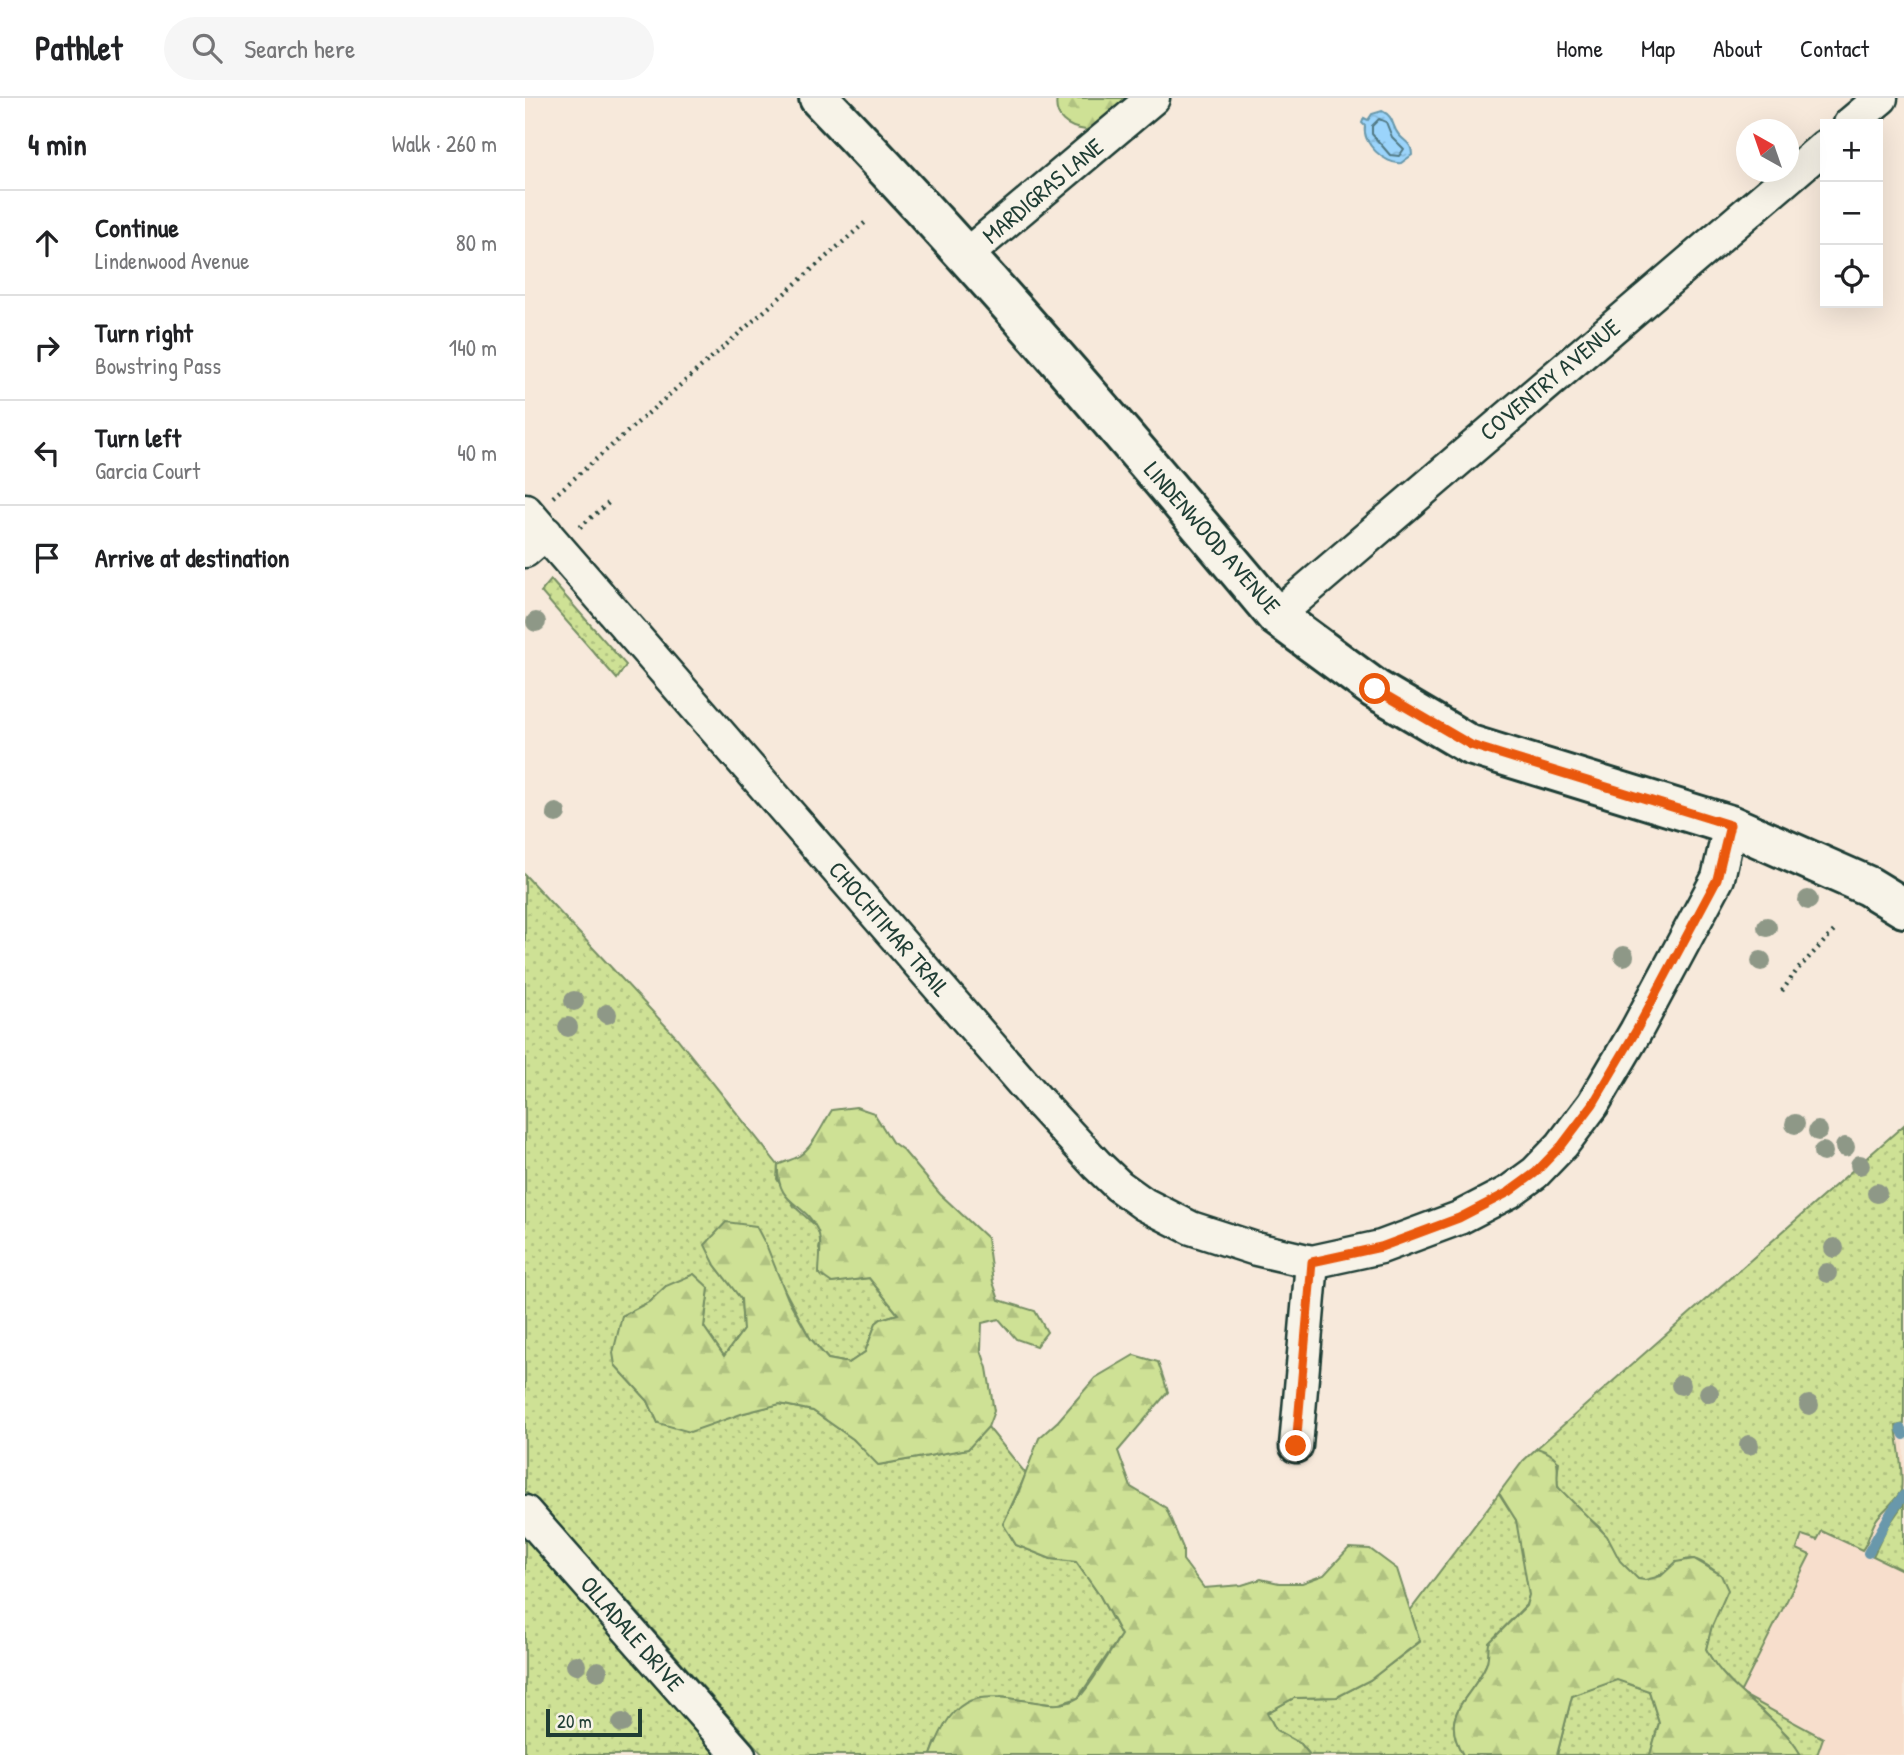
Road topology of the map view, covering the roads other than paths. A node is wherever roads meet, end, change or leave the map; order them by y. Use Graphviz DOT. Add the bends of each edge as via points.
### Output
graph roads {
  1 [pos="820,98"];
  2 [pos="1153,98"];
  3 [pos="1881,98"];
  4 [pos="1856,119"];
  5 [pos="1820,150"];
  6 [pos="965,256"];
  7 [pos="539,504"];
  8 [pos="549,538"];
  9 [pos="1276,616"];
  10 [pos="1730,825"];
  11 [pos="1902,902"];
  12 [pos="1312,1262"];
  13 [pos="1296,1446"];
  14 [pos="525,1512"];
  15 [pos="739,1755"];
  1 -- 6 [label="street, LINDENWOOD AVENUE"];
  2 -- 6 [label="street, MARDIGRAS LANE"];
  3 -- 4 [label="street"];
  5 -- 9 [label="street, COVENTRY AVENUE"];
  6 -- 9 [label="street, LINDENWOOD AVENUE"];
  7 -- 8 [label="street, CHOCHTIMAR TRAIL"];
  8 -- 12 [label="street, CHOCHTIMAR TRAIL" via="1038,1102 1119,1186 1191,1227"];
  9 -- 10 [label="street, LINDENWOOD AVENUE" via="1375,689 1471,745"];
  10 -- 11 [label="street, LINDENWOOD AVENUE"];
  10 -- 12 [label="street" via="1717,879 1636,1031 1593,1104 1562,1145 1509,1192 1459,1218 1381,1247"];
  12 -- 13 [label="street"];
  14 -- 15 [label="street, OLLADALE DRIVE"];
}
